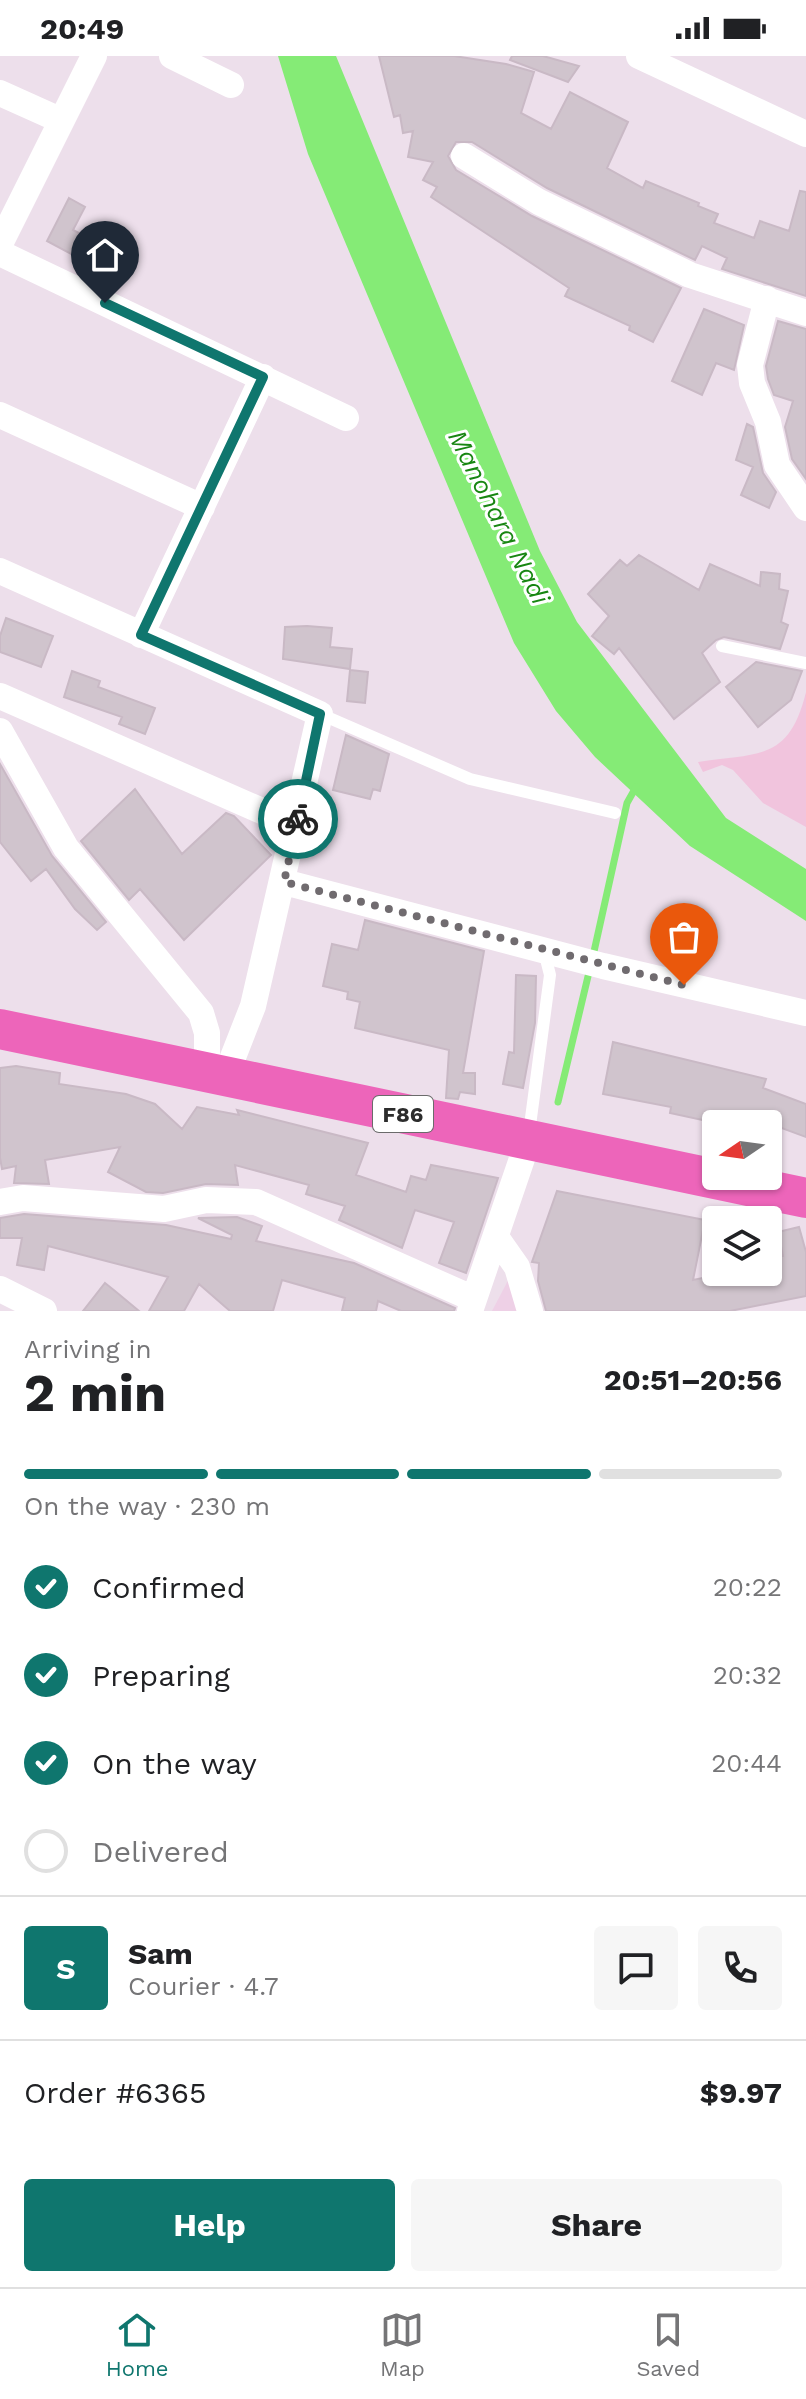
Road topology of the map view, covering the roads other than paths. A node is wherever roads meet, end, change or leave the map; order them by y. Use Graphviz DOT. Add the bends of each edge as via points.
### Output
graph roads {
  1 [pos="94,56"];
  2 [pos="172,56"];
  3 [pos="639,56"];
  4 [pos="231,85"];
  5 [pos="0,93"];
  6 [pos="60,120"];
  7 [pos="806,134"];
  8 [pos="464,156"];
  9 [pos="0,244"];
  10 [pos="0,253"];
  11 [pos="767,299"];
  12 [pos="806,313"];
  13 [pos="263,377"];
  14 [pos="0,415"];
  15 [pos="346,418"];
  16 [pos="202,507"];
  17 [pos="806,508"];
  18 [pos="0,571"];
  19 [pos="141,635"];
  20 [pos="722,646"];
  21 [pos="806,663"];
  22 [pos="0,696"];
  23 [pos="28,708"];
  24 [pos="320,714"];
  25 [pos="0,728"];
  26 [pos="615,813"];
  27 [pos="296,826"];
  28 [pos="284,882"];
  29 [pos="552,953"];
  30 [pos="806,1013"];
  31 [pos="0,1029"];
  32 [pos="216,1073"];
  33 [pos="528,1141"];
  34 [pos="806,1198"];
  35 [pos="0,1202"];
  36 [pos="496,1237"];
  37 [pos="0,1289"];
  38 [pos="472,1305"];
  39 [pos="44,1311"];
  40 [pos="530,1311"];
  1 -- 6 [label="street"];
  2 -- 4 [label="street"];
  3 -- 7 [label="street"];
  5 -- 6 [label="street"];
  6 -- 9 [label="street"];
  8 -- 11 [label="street" via="539,202 690,275"];
  10 -- 13 [label="street"];
  11 -- 12 [label="street"];
  11 -- 17 [label="street" via="750,365 752,383 777,465"];
  13 -- 15 [label="street"];
  13 -- 16 [label="street"];
  14 -- 16 [label="street"];
  16 -- 19 [label="street"];
  18 -- 19 [label="street"];
  19 -- 24 [label="street"];
  20 -- 21 [label="lane"];
  22 -- 23 [label="street"];
  23 -- 25 [label="lane"];
  23 -- 27 [label="street"];
  24 -- 26 [label="lane" via="470,779"];
  24 -- 27 [label="street"];
  25 -- 32 [label="street" via="66,848 201,1013"];
  27 -- 28 [label="street"];
  28 -- 29 [label="street"];
  28 -- 32 [label="street" via="253,1006"];
  29 -- 30 [label="street"];
  29 -- 33 [label="lane"];
  31 -- 32 [label="main road, F86"];
  32 -- 33 [label="main road, F86"];
  33 -- 34 [label="main road, F86"];
  33 -- 36 [label="street"];
  35 -- 38 [label="street" via="23,1198 164,1209 206,1200 256,1202"];
  36 -- 38 [label="street"];
  36 -- 40 [label="street" via="517,1267"];
  37 -- 39 [label="street"];
}
